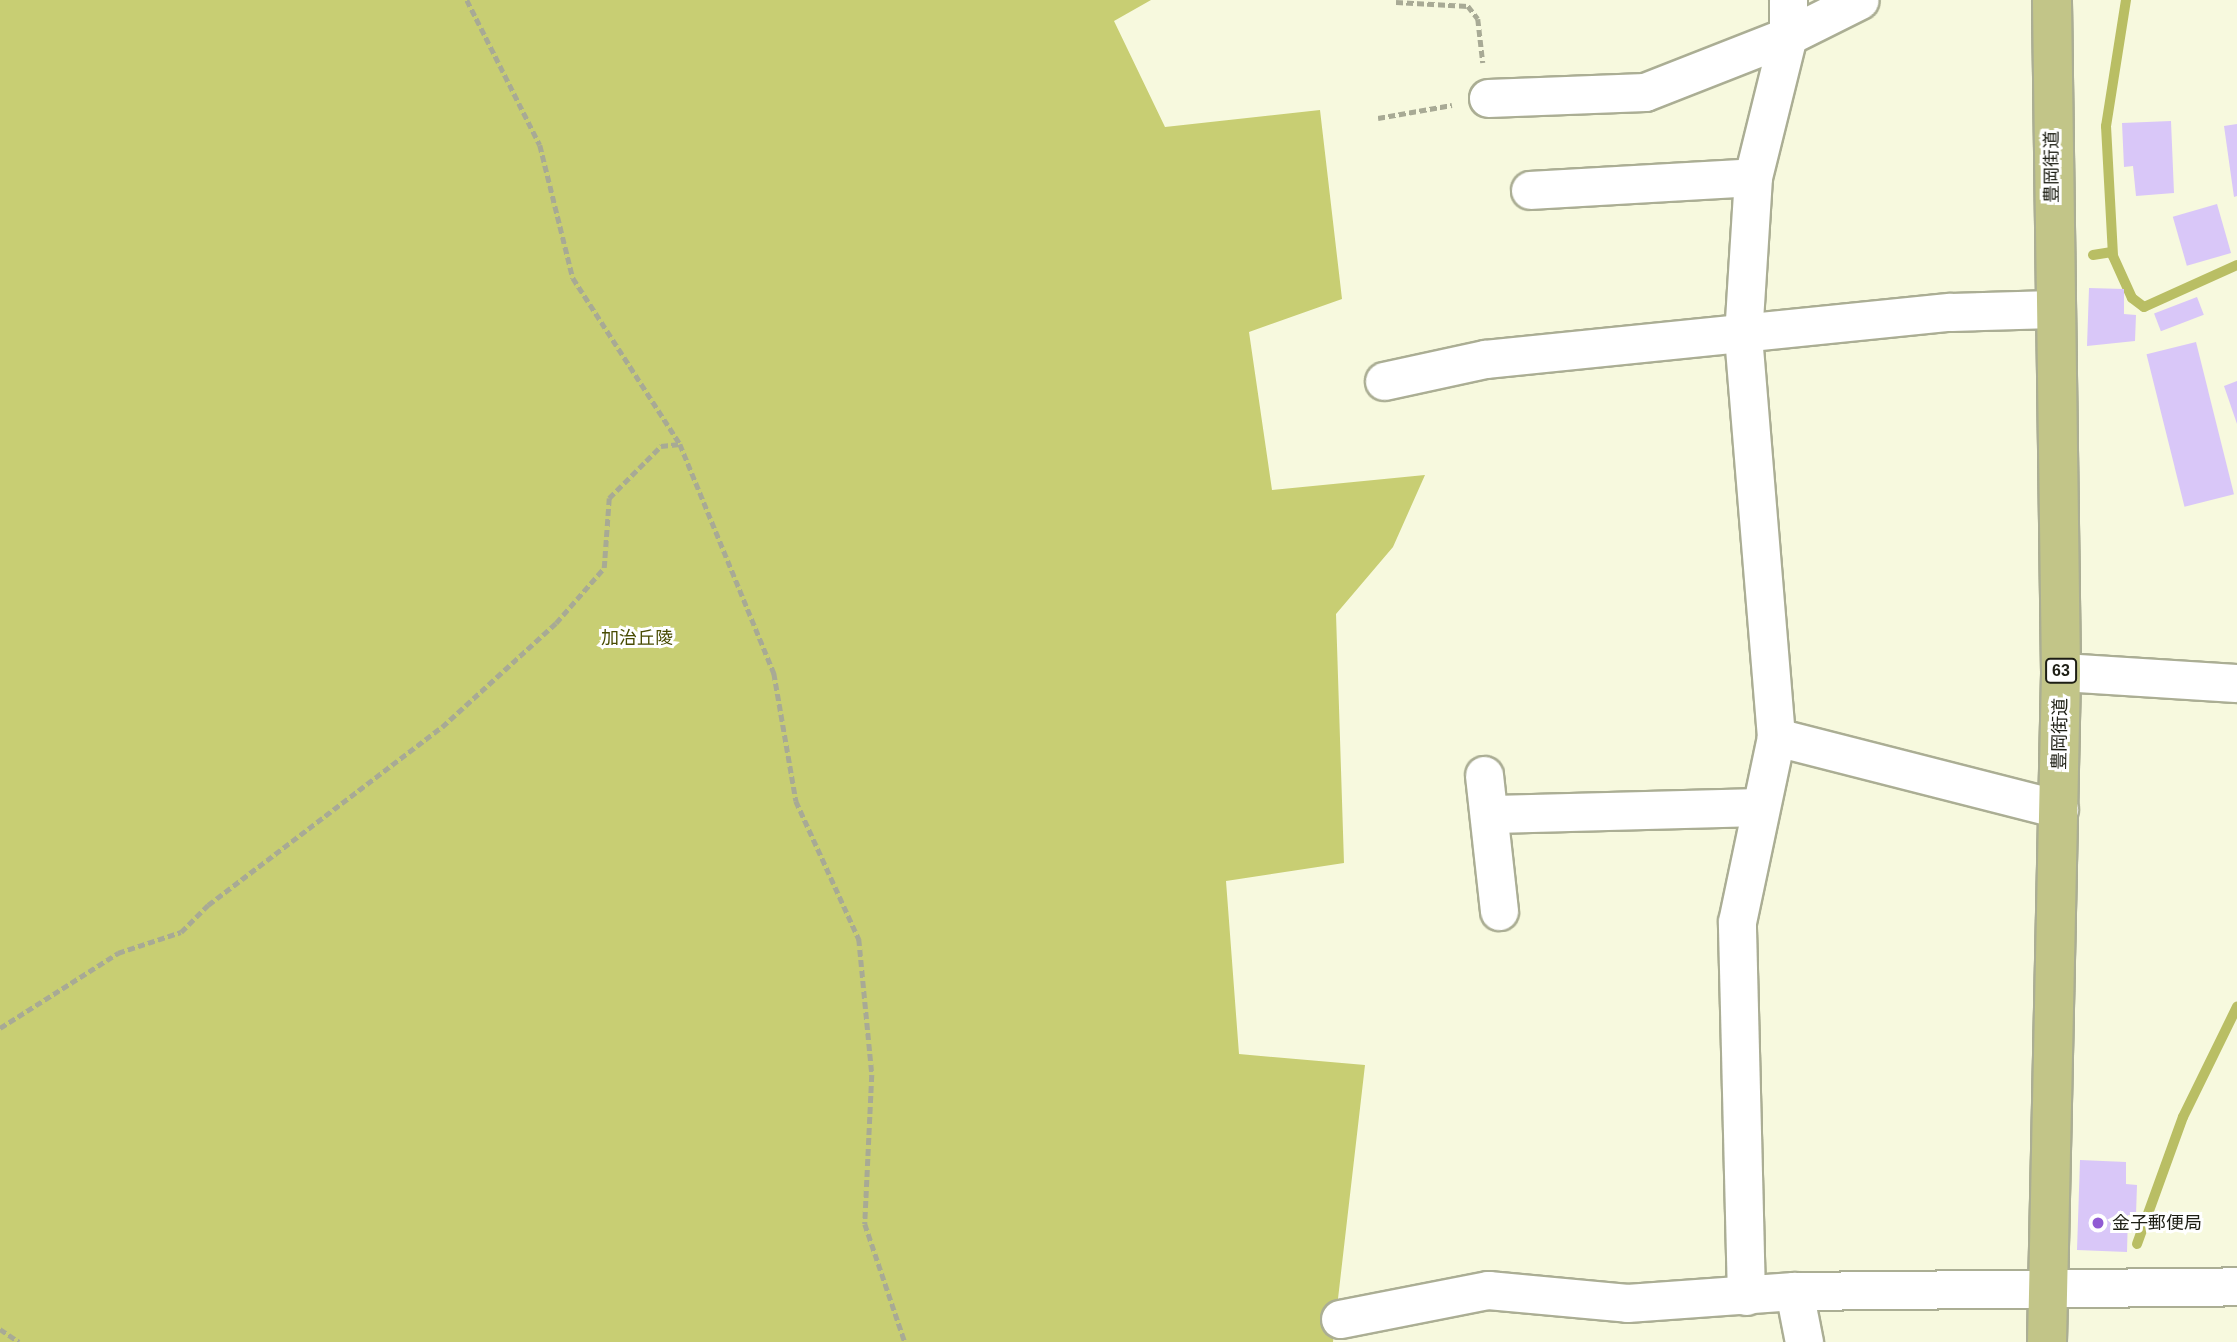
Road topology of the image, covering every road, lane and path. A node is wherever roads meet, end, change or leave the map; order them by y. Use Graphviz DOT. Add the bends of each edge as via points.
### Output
graph roads {
  1 [pos="467,0"];
  2 [pos="1788,0"];
  3 [pos="1860,0"];
  4 [pos="2052,0"];
  5 [pos="1396,2"];
  6 [pos="1788,36"];
  7 [pos="1488,99"];
  8 [pos="1378,118"];
  9 [pos="1753,177"];
  10 [pos="1530,190"];
  11 [pos="2053,309"];
  12 [pos="1742,336"];
  13 [pos="1384,381"];
  14 [pos="680,444"];
  15 [pos="2061,673"];
  16 [pos="2237,683"];
  17 [pos="1776,737"];
  18 [pos="1484,775"];
  19 [pos="1760,807"];
  20 [pos="2059,809"];
  21 [pos="1493,814"];
  22 [pos="1499,911"];
  23 [pos="0,1028"];
  24 [pos="2237,1286"];
  25 [pos="2048,1289"];
  26 [pos="1794,1291"];
  27 [pos="1746,1296"];
  28 [pos="1340,1320"];
  29 [pos="0,1329"];
  30 [pos="19,1342"];
  31 [pos="905,1342"];
  32 [pos="1804,1342"];
  33 [pos="2048,1342"];
  1 -- 14 [label="path" via="540,145 573,278"];
  2 -- 6 [label="street"];
  3 -- 6 [label="street"];
  4 -- 11 [label="main road, 豊岡街道 / 63"];
  5 -- 7 [label="path" via="1468,6 1478,19"];
  6 -- 7 [label="street" via="1645,92"];
  6 -- 9 [label="street"];
  7 -- 8 [label="path"];
  9 -- 10 [label="street"];
  9 -- 12 [label="street"];
  11 -- 12 [label="street" via="1951,312"];
  11 -- 15 [label="main road, 豊岡街道 / 63"];
  12 -- 13 [label="street" via="1485,359"];
  12 -- 17 [label="street"];
  14 -- 23 [label="path" via="661,446 609,498 604,568 556,623 442,727 208,905 181,932 118,954"];
  14 -- 31 [label="path" via="774,673 796,801 859,939 872,1075 865,1224"];
  15 -- 16 [label="street"];
  15 -- 20 [label="main road, 豊岡街道 / 63"];
  17 -- 19 [label="street"];
  17 -- 20 [label="street"];
  18 -- 21 [label="street"];
  19 -- 21 [label="street"];
  19 -- 27 [label="street" via="1737,922"];
  20 -- 25 [label="main road, 豊岡街道 / 63"];
  21 -- 22 [label="street"];
  24 -- 25 [label="street"];
  25 -- 26 [label="street"];
  25 -- 33 [label="main road, 豊岡街道 / 63"];
  26 -- 27 [label="street"];
  26 -- 32 [label="street"];
  27 -- 28 [label="street" via="1627,1303 1488,1290"];
  29 -- 30 [label="path"];
}
